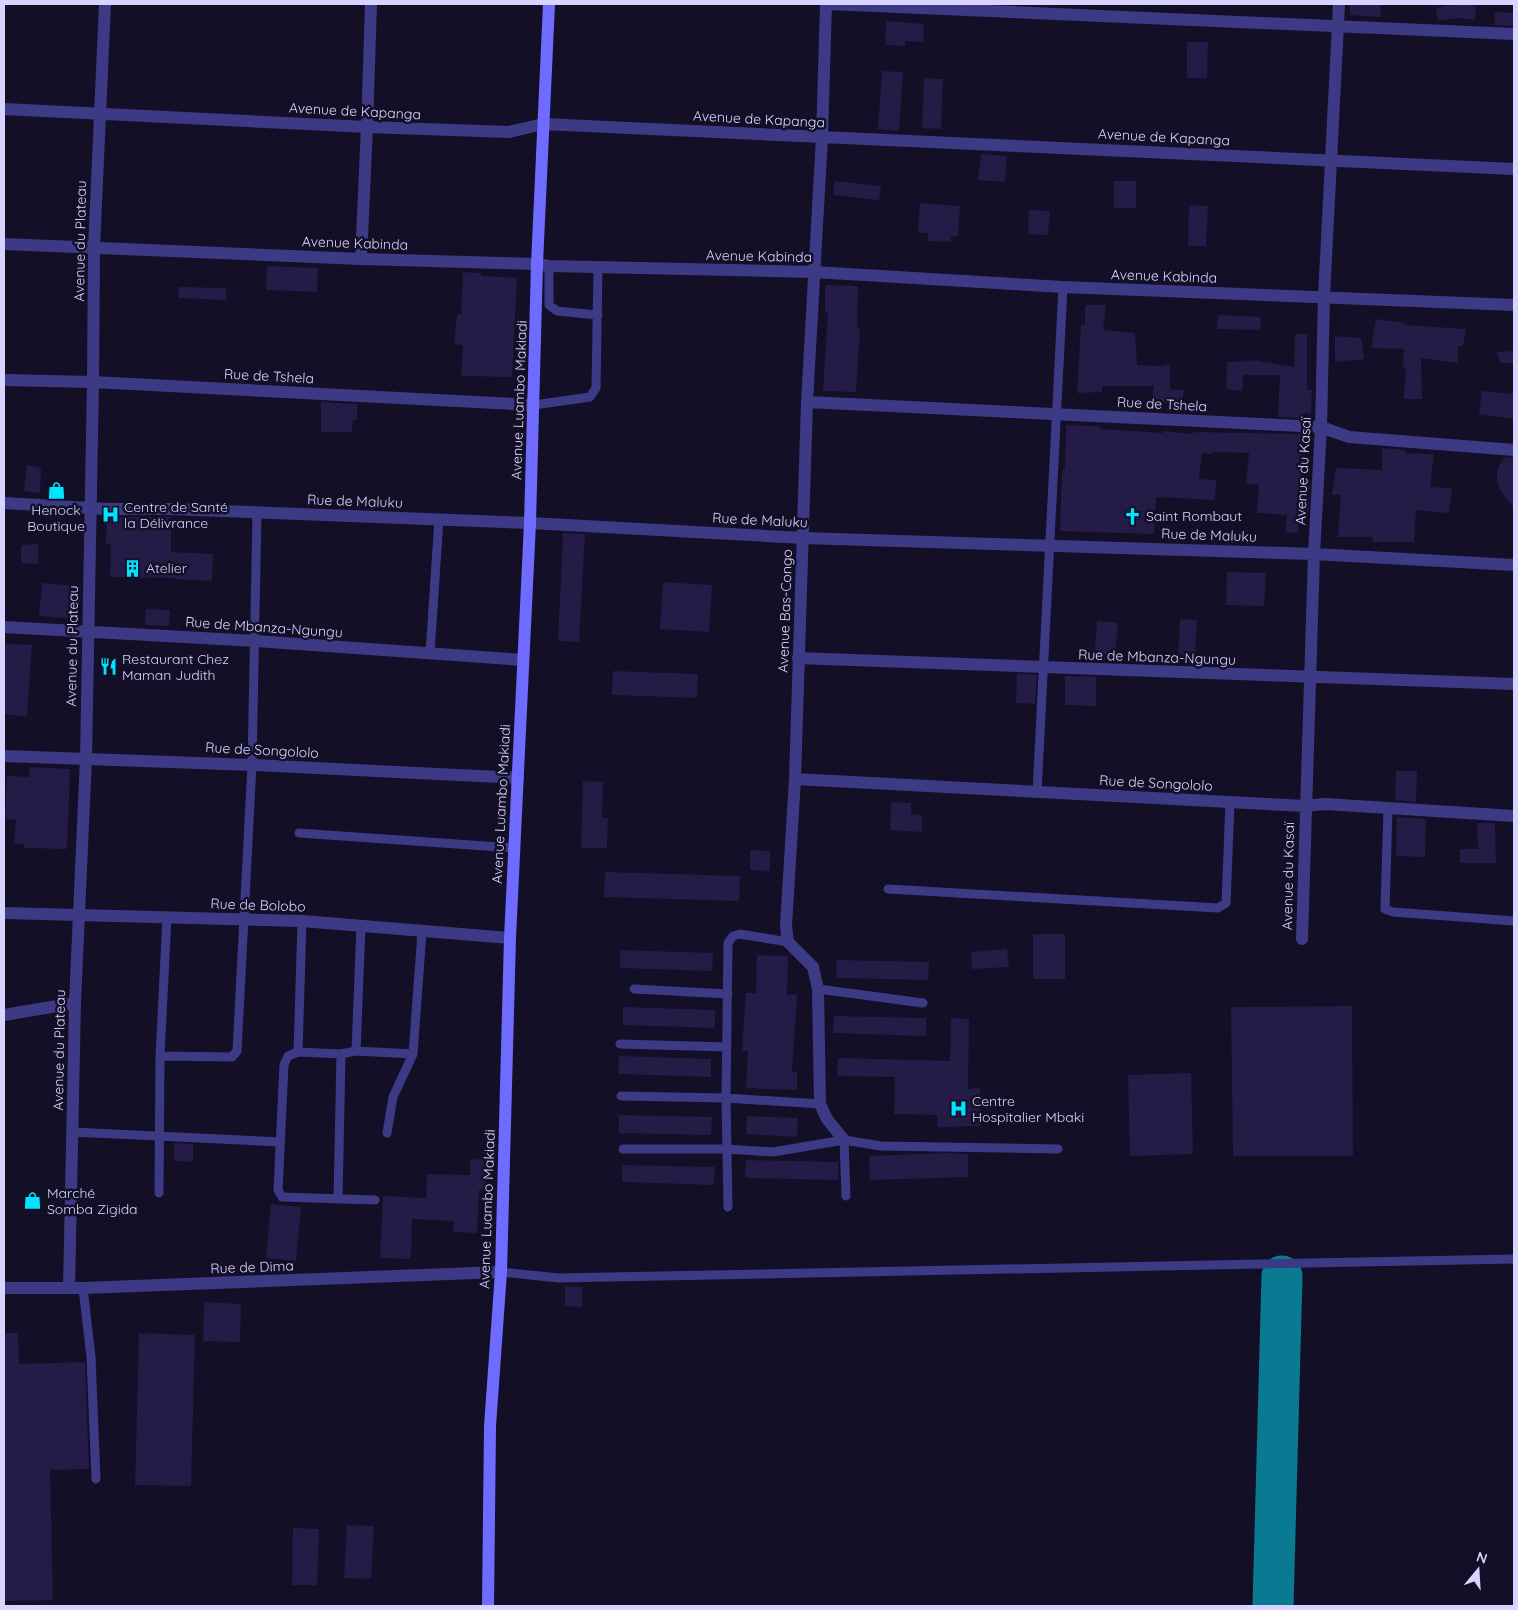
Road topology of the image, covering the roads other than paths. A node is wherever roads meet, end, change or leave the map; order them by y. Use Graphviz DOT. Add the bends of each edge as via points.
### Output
graph roads {
  1 [pos="104,4"];
  2 [pos="371,4"];
  3 [pos="549,4"];
  4 [pos="827,4"];
  5 [pos="1339,4"];
  6 [pos="1338,26"];
  7 [pos="1514,34"];
  8 [pos="4,109"];
  9 [pos="99,113"];
  10 [pos="543,124"];
  11 [pos="367,127"];
  12 [pos="822,137"];
  13 [pos="1332,160"];
  14 [pos="1514,169"];
  15 [pos="4,244"];
  16 [pos="94,248"];
  17 [pos="361,259"];
  18 [pos="543,265"];
  19 [pos="598,267"];
  20 [pos="814,272"];
  21 [pos="1063,287"];
  22 [pos="1324,296"];
  23 [pos="1514,305"];
  24 [pos="598,315"];
  25 [pos="4,380"];
  26 [pos="93,382"];
  27 [pos="807,402"];
  28 [pos="534,404"];
  29 [pos="1056,414"];
  30 [pos="1321,427"];
  31 [pos="1514,450"];
  32 [pos="4,503"];
  33 [pos="90,508"];
  34 [pos="258,513"];
  35 [pos="439,519"];
  36 [pos="530,523"];
  37 [pos="803,538"];
  38 [pos="1049,545"];
  39 [pos="1314,554"];
  40 [pos="1514,565"];
  41 [pos="4,627"];
  42 [pos="87,631"];
  43 [pos="256,641"];
  44 [pos="430,653"];
  45 [pos="798,658"];
  46 [pos="523,660"];
  47 [pos="1044,668"];
  48 [pos="1310,678"];
  49 [pos="1514,684"];
  50 [pos="4,756"];
  51 [pos="86,758"];
  52 [pos="252,765"];
  53 [pos="518,778"];
  54 [pos="795,779"];
  55 [pos="1037,792"];
  56 [pos="1230,802"];
  57 [pos="1305,806"];
  58 [pos="1388,808"];
  59 [pos="1514,816"];
  60 [pos="299,833"];
  61 [pos="514,848"];
  62 [pos="888,889"];
  63 [pos="4,913"];
  64 [pos="78,914"];
  65 [pos="167,917"];
  66 [pos="244,920"];
  67 [pos="1514,921"];
  68 [pos="302,922"];
  69 [pos="361,926"];
  70 [pos="422,932"];
  71 [pos="510,938"];
  72 [pos="1302,940"];
  73 [pos="788,942"];
  74 [pos="634,989"];
  75 [pos="818,989"];
  76 [pos="728,994"];
  77 [pos="74,1003"];
  78 [pos="923,1003"];
  79 [pos="4,1015"];
  80 [pos="620,1044"];
  81 [pos="727,1047"];
  82 [pos="356,1051"];
  83 [pos="298,1052"];
  84 [pos="341,1054"];
  85 [pos="413,1054"];
  86 [pos="160,1056"];
  87 [pos="621,1096"];
  88 [pos="726,1098"];
  89 [pos="820,1104"];
  90 [pos="73,1132"];
  91 [pos="387,1133"];
  92 [pos="160,1137"];
  93 [pos="844,1140"];
  94 [pos="280,1142"];
  95 [pos="623,1149"];
  96 [pos="727,1149"];
  97 [pos="1058,1149"];
  98 [pos="160,1194"];
  99 [pos="846,1196"];
  100 [pos="338,1199"];
  101 [pos="375,1200"];
  102 [pos="728,1207"];
  103 [pos="1514,1259"];
  104 [pos="501,1272"];
  105 [pos="4,1288"];
  106 [pos="69,1288"];
  107 [pos="83,1288"];
  108 [pos="96,1479"];
  109 [pos="488,1606"];
  1 -- 9 [label="street, Avenue du Plateau"];
  2 -- 11 [label="street"];
  3 -- 10 [label="main road, Avenue Luambo Makiadi"];
  4 -- 6 [label="street"];
  4 -- 12 [label="street, Avenue Bas-Congo"];
  5 -- 6 [label="street, Avenue du Kasaï"];
  6 -- 7 [label="street"];
  6 -- 13 [label="street, Avenue du Kasaï"];
  8 -- 9 [label="street, Avenue de Kapanga"];
  9 -- 11 [label="street, Avenue de Kapanga"];
  9 -- 16 [label="street, Avenue du Plateau"];
  10 -- 11 [label="street, Avenue de Kapanga" via="509,132"];
  10 -- 12 [label="street, Avenue de Kapanga"];
  10 -- 18 [label="main road, Avenue Luambo Makiadi"];
  11 -- 17 [label="street"];
  12 -- 13 [label="street, Avenue de Kapanga"];
  12 -- 20 [label="street, Avenue Bas-Congo"];
  13 -- 14 [label="street, Avenue de Kapanga"];
  13 -- 22 [label="street, Avenue du Kasaï"];
  15 -- 16 [label="street, Avenue Kabinda"];
  16 -- 17 [label="street, Avenue Kabinda"];
  16 -- 26 [label="street, Avenue du Plateau"];
  17 -- 18 [label="street, Avenue Kabinda"];
  18 -- 19 [label="street, Avenue Kabinda"];
  18 -- 24 [label="lane" via="549,306 557,311"];
  18 -- 28 [label="main road, Avenue Luambo Makiadi"];
  19 -- 20 [label="street, Avenue Kabinda"];
  19 -- 24 [label="lane"];
  20 -- 21 [label="street, Avenue Kabinda"];
  20 -- 27 [label="street, Avenue Bas-Congo"];
  21 -- 22 [label="street, Avenue Kabinda"];
  21 -- 29 [label="lane"];
  22 -- 23 [label="street, Avenue Kabinda"];
  22 -- 30 [label="street, Avenue du Kasaï"];
  24 -- 28 [label="lane" via="596,388 590,397"];
  25 -- 26 [label="street, Rue de Tshela"];
  26 -- 28 [label="street, Rue de Tshela"];
  26 -- 33 [label="street, Avenue du Plateau"];
  27 -- 29 [label="street, Rue de Tshela"];
  27 -- 37 [label="street, Avenue Bas-Congo"];
  28 -- 36 [label="main road, Avenue Luambo Makiadi"];
  29 -- 30 [label="street, Rue de Tshela"];
  29 -- 38 [label="lane"];
  30 -- 31 [label="street, Rue de Tshela" via="1349,437"];
  30 -- 39 [label="street, Avenue du Kasaï"];
  32 -- 33 [label="street, Rue de Maluku"];
  33 -- 34 [label="street, Rue de Maluku"];
  33 -- 42 [label="street, Avenue du Plateau"];
  34 -- 35 [label="street, Rue de Maluku"];
  34 -- 43 [label="lane"];
  35 -- 36 [label="street, Rue de Maluku"];
  35 -- 44 [label="lane"];
  36 -- 37 [label="street, Rue de Maluku"];
  36 -- 46 [label="main road, Avenue Luambo Makiadi"];
  37 -- 38 [label="street, Rue de Maluku"];
  37 -- 45 [label="street, Avenue Bas-Congo"];
  38 -- 39 [label="street, Rue de Maluku"];
  38 -- 47 [label="lane"];
  39 -- 40 [label="street, Rue de Maluku"];
  39 -- 48 [label="street, Avenue du Kasaï"];
  41 -- 42 [label="street, Rue de Mbanza-Ngungu"];
  42 -- 43 [label="street, Rue de Mbanza-Ngungu"];
  42 -- 51 [label="street, Avenue du Plateau"];
  43 -- 44 [label="street, Rue de Mbanza-Ngungu"];
  43 -- 52 [label="lane"];
  44 -- 46 [label="street, Rue de Mbanza-Ngungu"];
  45 -- 47 [label="street, Rue de Mbanza-Ngungu"];
  45 -- 54 [label="street, Avenue Bas-Congo"];
  46 -- 53 [label="main road, Avenue Luambo Makiadi"];
  47 -- 48 [label="street, Rue de Mbanza-Ngungu"];
  47 -- 55 [label="lane"];
  48 -- 49 [label="street, Rue de Mbanza-Ngungu"];
  48 -- 57 [label="street, Avenue du Kasaï"];
  50 -- 51 [label="street, Rue de Songololo"];
  51 -- 52 [label="street, Rue de Songololo"];
  51 -- 64 [label="street, Avenue du Plateau"];
  52 -- 53 [label="street, Rue de Songololo"];
  52 -- 66 [label="lane"];
  53 -- 61 [label="main road, Avenue Luambo Makiadi"];
  54 -- 55 [label="street, Rue de Songololo"];
  54 -- 73 [label="street, Avenue Bas-Congo" via="786,926"];
  55 -- 56 [label="street, Rue de Songololo"];
  56 -- 57 [label="street, Rue de Songololo"];
  56 -- 62 [label="lane" via="1226,903 1218,908"];
  57 -- 58 [label="street, Rue de Songololo"];
  57 -- 72 [label="street, Avenue du Kasaï"];
  58 -- 59 [label="street, Rue de Songololo"];
  58 -- 67 [label="lane" via="1385,909"];
  60 -- 61 [label="lane"];
  61 -- 71 [label="main road, Avenue Luambo Makiadi"];
  63 -- 64 [label="street, Rue de Bolobo"];
  64 -- 65 [label="street, Rue de Bolobo"];
  64 -- 77 [label="street, Avenue du Plateau"];
  65 -- 66 [label="street, Rue de Bolobo"];
  65 -- 86 [label="lane"];
  66 -- 68 [label="street, Rue de Bolobo"];
  66 -- 86 [label="lane" via="237,1051 232,1057"];
  68 -- 69 [label="street, Rue de Bolobo"];
  68 -- 83 [label="lane"];
  69 -- 70 [label="street, Rue de Bolobo"];
  69 -- 82 [label="lane"];
  70 -- 71 [label="street, Rue de Bolobo"];
  70 -- 85 [label="lane"];
  71 -- 104 [label="main road, Avenue Luambo Makiadi"];
  73 -- 75 [label="street" via="813,967"];
  73 -- 76 [label="lane" via="740,934 733,936 728,943"];
  74 -- 76 [label="lane"];
  75 -- 78 [label="lane"];
  75 -- 89 [label="street"];
  76 -- 81 [label="lane"];
  77 -- 79 [label="street"];
  77 -- 90 [label="street, Avenue du Plateau"];
  80 -- 81 [label="lane"];
  81 -- 88 [label="lane"];
  82 -- 84 [label="lane"];
  82 -- 85 [label="lane"];
  83 -- 84 [label="lane"];
  83 -- 94 [label="lane" via="288,1056 284,1066"];
  84 -- 100 [label="lane"];
  85 -- 91 [label="lane" via="393,1097"];
  86 -- 92 [label="lane"];
  87 -- 88 [label="lane"];
  88 -- 89 [label="lane"];
  88 -- 96 [label="lane"];
  89 -- 93 [label="street"];
  90 -- 92 [label="lane"];
  90 -- 106 [label="street, Avenue du Plateau"];
  92 -- 94 [label="lane"];
  92 -- 98 [label="lane"];
  93 -- 96 [label="lane" via="773,1152"];
  93 -- 97 [label="lane" via="881,1146"];
  93 -- 99 [label="lane"];
  94 -- 100 [label="lane" via="278,1190 282,1197"];
  95 -- 96 [label="lane"];
  96 -- 102 [label="lane"];
  100 -- 101 [label="lane"];
  103 -- 104 [label="lane" via="559,1278"];
  104 -- 107 [label="street, Rue de Dima"];
  104 -- 109 [label="main road, Avenue Luambo Makiadi" via="490,1426"];
  105 -- 106 [label="street, Rue de Dima"];
  106 -- 107 [label="street, Rue de Dima"];
  107 -- 108 [label="lane" via="91,1357"];
}
